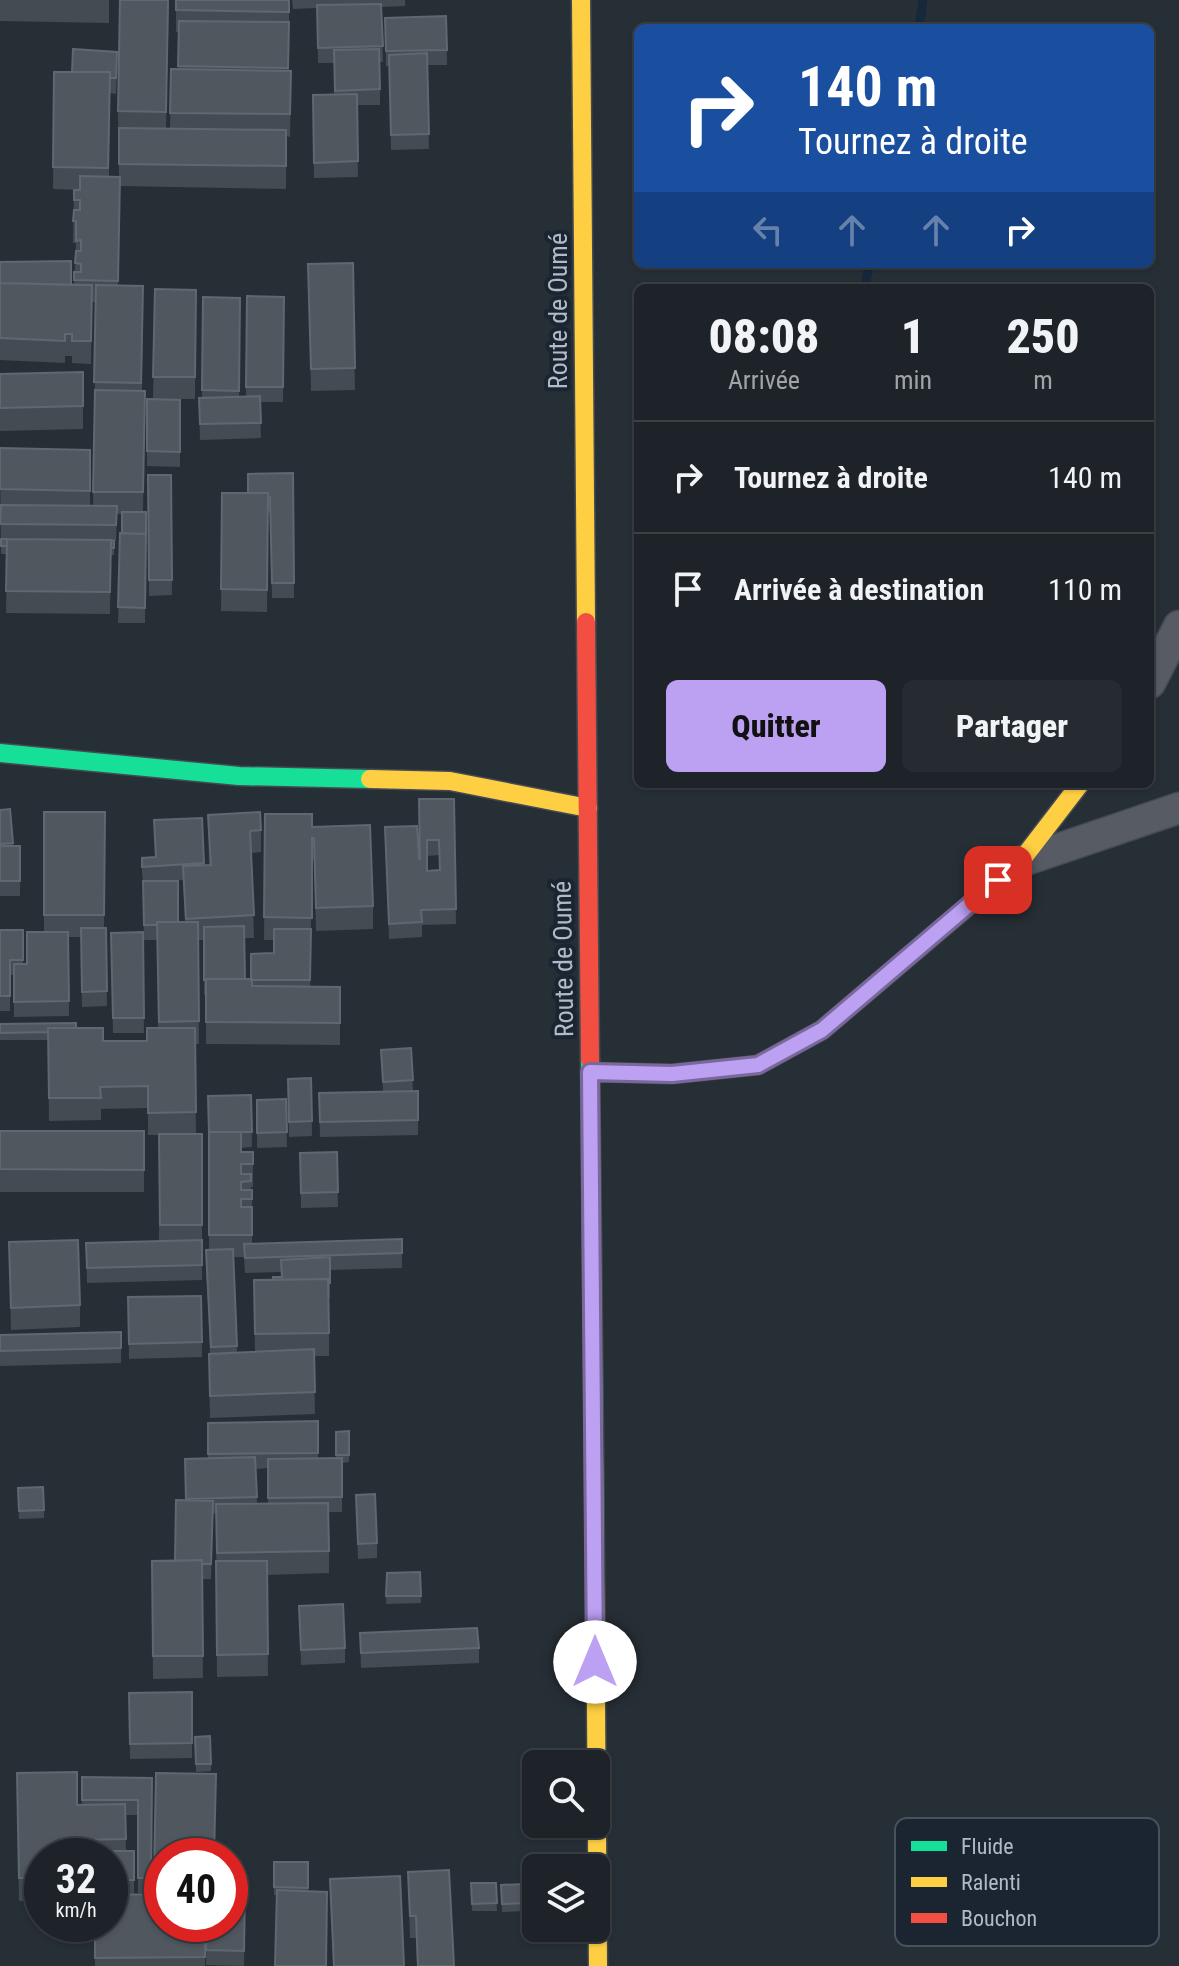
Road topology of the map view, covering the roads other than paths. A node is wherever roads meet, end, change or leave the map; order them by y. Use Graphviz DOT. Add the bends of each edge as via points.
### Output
graph roads {
  1 [pos="581,0"];
  2 [pos="1179,626"];
  3 [pos="1154,675"];
  4 [pos="0,753"];
  5 [pos="1077,788"];
  6 [pos="588,808"];
  7 [pos="1179,808"];
  8 [pos="1020,862"];
  9 [pos="590,1072"];
  10 [pos="598,1966"];
  1 -- 6 [label="street, Route de Oumé"];
  2 -- 3 [label="street"];
  4 -- 6 [label="street" via="239,776 450,781"];
  5 -- 8 [label="street"];
  6 -- 9 [label="street, Route de Oumé"];
  7 -- 8 [label="street"];
  8 -- 9 [label="street" via="822,1030 758,1065 672,1074"];
  9 -- 10 [label="street, Route de Oumé"];
}
